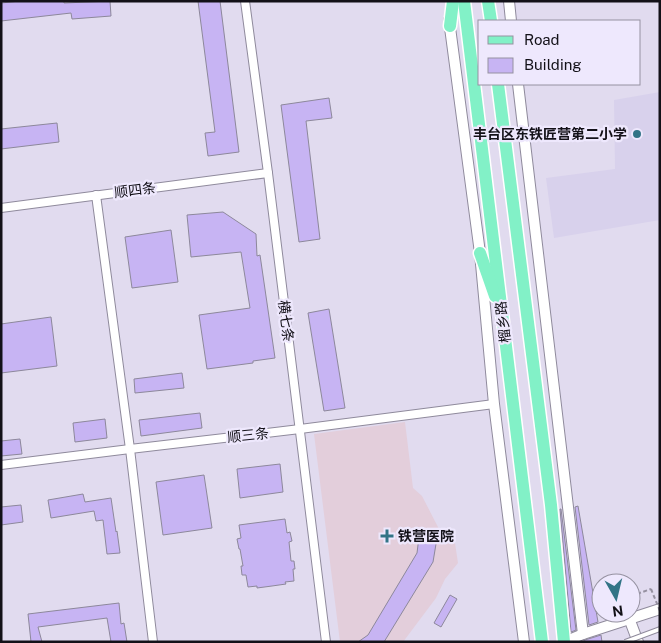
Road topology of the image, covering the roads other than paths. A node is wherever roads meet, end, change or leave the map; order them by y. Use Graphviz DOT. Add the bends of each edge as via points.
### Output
graph roads {
  1 [pos="245,1"];
  2 [pos="447,1"];
  3 [pos="453,1"];
  4 [pos="464,1"];
  5 [pos="488,1"];
  6 [pos="509,1"];
  7 [pos="491,20"];
  8 [pos="511,20"];
  9 [pos="450,26"];
  10 [pos="498,85"];
  11 [pos="518,85"];
  12 [pos="268,173"];
  13 [pos="96,195"];
  14 [pos="1,208"];
  15 [pos="480,253"];
  16 [pos="503,321"];
  17 [pos="494,404"];
  18 [pos="300,429"];
  19 [pos="130,448"];
  20 [pos="1,466"];
  21 [pos="660,610"];
  22 [pos="641,615"];
  23 [pos="615,623"];
  24 [pos="631,623"];
  25 [pos="660,629"];
  26 [pos="583,634"];
  27 [pos="153,642"];
  28 [pos="326,642"];
  29 [pos="524,642"];
  30 [pos="542,642"];
  31 [pos="564,642"];
  32 [pos="625,642"];
  33 [pos="638,642"];
  1 -- 12 [label="street, 横七条"];
  2 -- 9 [label="street, 榴乡路"];
  3 -- 9 [label="main road"];
  4 -- 16 [label="main road, 榴乡路"];
  5 -- 7 [label="main road"];
  6 -- 8 [label="street"];
  9 -- 15 [label="street, 榴乡路"];
  10 -- 31 [label="main road, 榴乡路"];
  11 -- 26 [label="street"];
  12 -- 13 [label="street, 顺四条"];
  12 -- 18 [label="street, 横七条"];
  13 -- 14 [label="street, 顺四条"];
  13 -- 19 [label="street"];
  15 -- 16 [label="main road"];
  15 -- 17 [label="street, 榴乡路"];
  16 -- 30 [label="main road, 榴乡路"];
  17 -- 18 [label="street, 顺三条"];
  17 -- 29 [label="street, 榴乡路"];
  18 -- 19 [label="street, 顺三条"];
  18 -- 28 [label="street, 横七条"];
  19 -- 20 [label="street, 顺三条"];
  19 -- 27 [label="street"];
  21 -- 22 [label="street"];
  23 -- 26 [label="street"];
  24 -- 33 [label="street"];
  25 -- 32 [label="lane, bridge"];
  26 -- 31 [label="street"];
}
